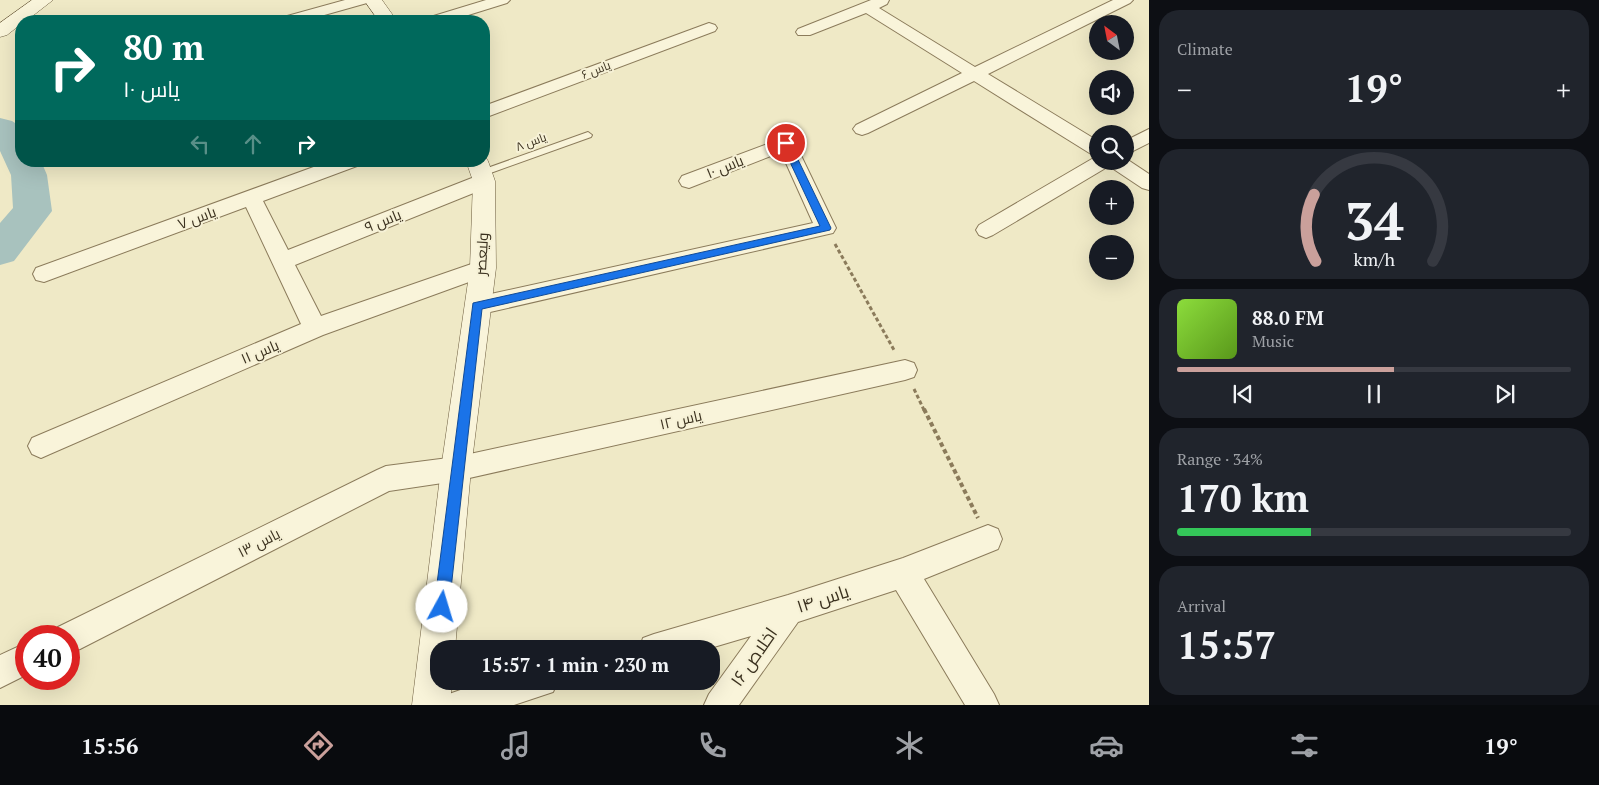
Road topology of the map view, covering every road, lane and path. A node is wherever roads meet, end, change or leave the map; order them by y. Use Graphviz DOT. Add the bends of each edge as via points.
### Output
graph roads {
  1 [pos="16,0"];
  2 [pos="44,0"];
  3 [pos="362,0"];
  4 [pos="373,0"];
  5 [pos="502,0"];
  6 [pos="884,0"];
  7 [pos="1125,0"];
  8 [pos="867,7"];
  9 [pos="0,11"];
  10 [pos="23,15"];
  11 [pos="308,15"];
  12 [pos="384,15"];
  13 [pos="453,15"];
  14 [pos="15,20"];
  15 [pos="709,28"];
  16 [pos="0,31"];
  17 [pos="804,32"];
  18 [pos="975,74"];
  19 [pos="490,110"];
  20 [pos="862,129"];
  21 [pos="588,135"];
  22 [pos="1149,135"];
  23 [pos="1089,144"];
  24 [pos="1134,144"];
  25 [pos="334,167"];
  26 [pos="1089,170"];
  27 [pos="1130,170"];
  28 [pos="481,172"];
  29 [pos="689,181"];
  30 [pos="1149,182"];
  31 [pos="252,197"];
  32 [pos="986,230"];
  33 [pos="282,261"];
  34 [pos="483,268"];
  35 [pos="44,274"];
  36 [pos="477,306"];
  37 [pos="315,328"];
  38 [pos="905,370"];
  39 [pos="41,446"];
  40 [pos="456,469"];
  41 [pos="988,539"];
  42 [pos="903,573"];
  43 [pos="788,610"];
  44 [pos="80,632"];
  45 [pos="685,640"];
  46 [pos="15,664"];
  47 [pos="0,672"];
  48 [pos="511,690"];
  49 [pos="431,705"];
  50 [pos="460,705"];
  51 [pos="720,705"];
  52 [pos="983,705"];
  1 -- 9 [label="street"];
  2 -- 10 [label="street"];
  3 -- 11 [label="street"];
  4 -- 12 [label="street"];
  5 -- 13 [label="street"];
  6 -- 8 [label="street"];
  7 -- 18 [label="street"];
  8 -- 17 [label="street"];
  8 -- 18 [label="street"];
  14 -- 16 [label="street"];
  15 -- 19 [label="street, یاس ۶"];
  18 -- 20 [label="street"];
  18 -- 23 [label="street"];
  21 -- 28 [label="lane, یاس ۸"];
  22 -- 24 [label="street"];
  25 -- 31 [label="street, یاس ۷"];
  26 -- 32 [label="street"];
  27 -- 30 [label="street"];
  28 -- 33 [label="street, یاس ۹"];
  28 -- 34 [label="street, ولیعصر"];
  29 -- 36 [label="street, یاس ۱۰" via="786,143 826,228"];
  31 -- 33 [label="street"];
  31 -- 35 [label="street, یاس ۷"];
  33 -- 37 [label="street"];
  34 -- 36 [label="street, ولیعصر"];
  34 -- 37 [label="street, یاس ۱۱"];
  36 -- 40 [label="street, ولیعصر"];
  37 -- 39 [label="street, یاس ۱۱"];
  38 -- 40 [label="street, یاس ۱۲"];
  40 -- 44 [label="street, یاس ۱۳" via="386,479"];
  40 -- 49 [label="street, ولیعصر"];
  41 -- 42 [label="street, یاس ۱۴"];
  42 -- 43 [label="street, یاس ۱۴"];
  42 -- 52 [label="street"];
  43 -- 45 [label="street, یاس ۱۴"];
  43 -- 51 [label="street, اخلاص ۱۶"];
  46 -- 47 [label="street"];
  48 -- 50 [label="street"];
}
